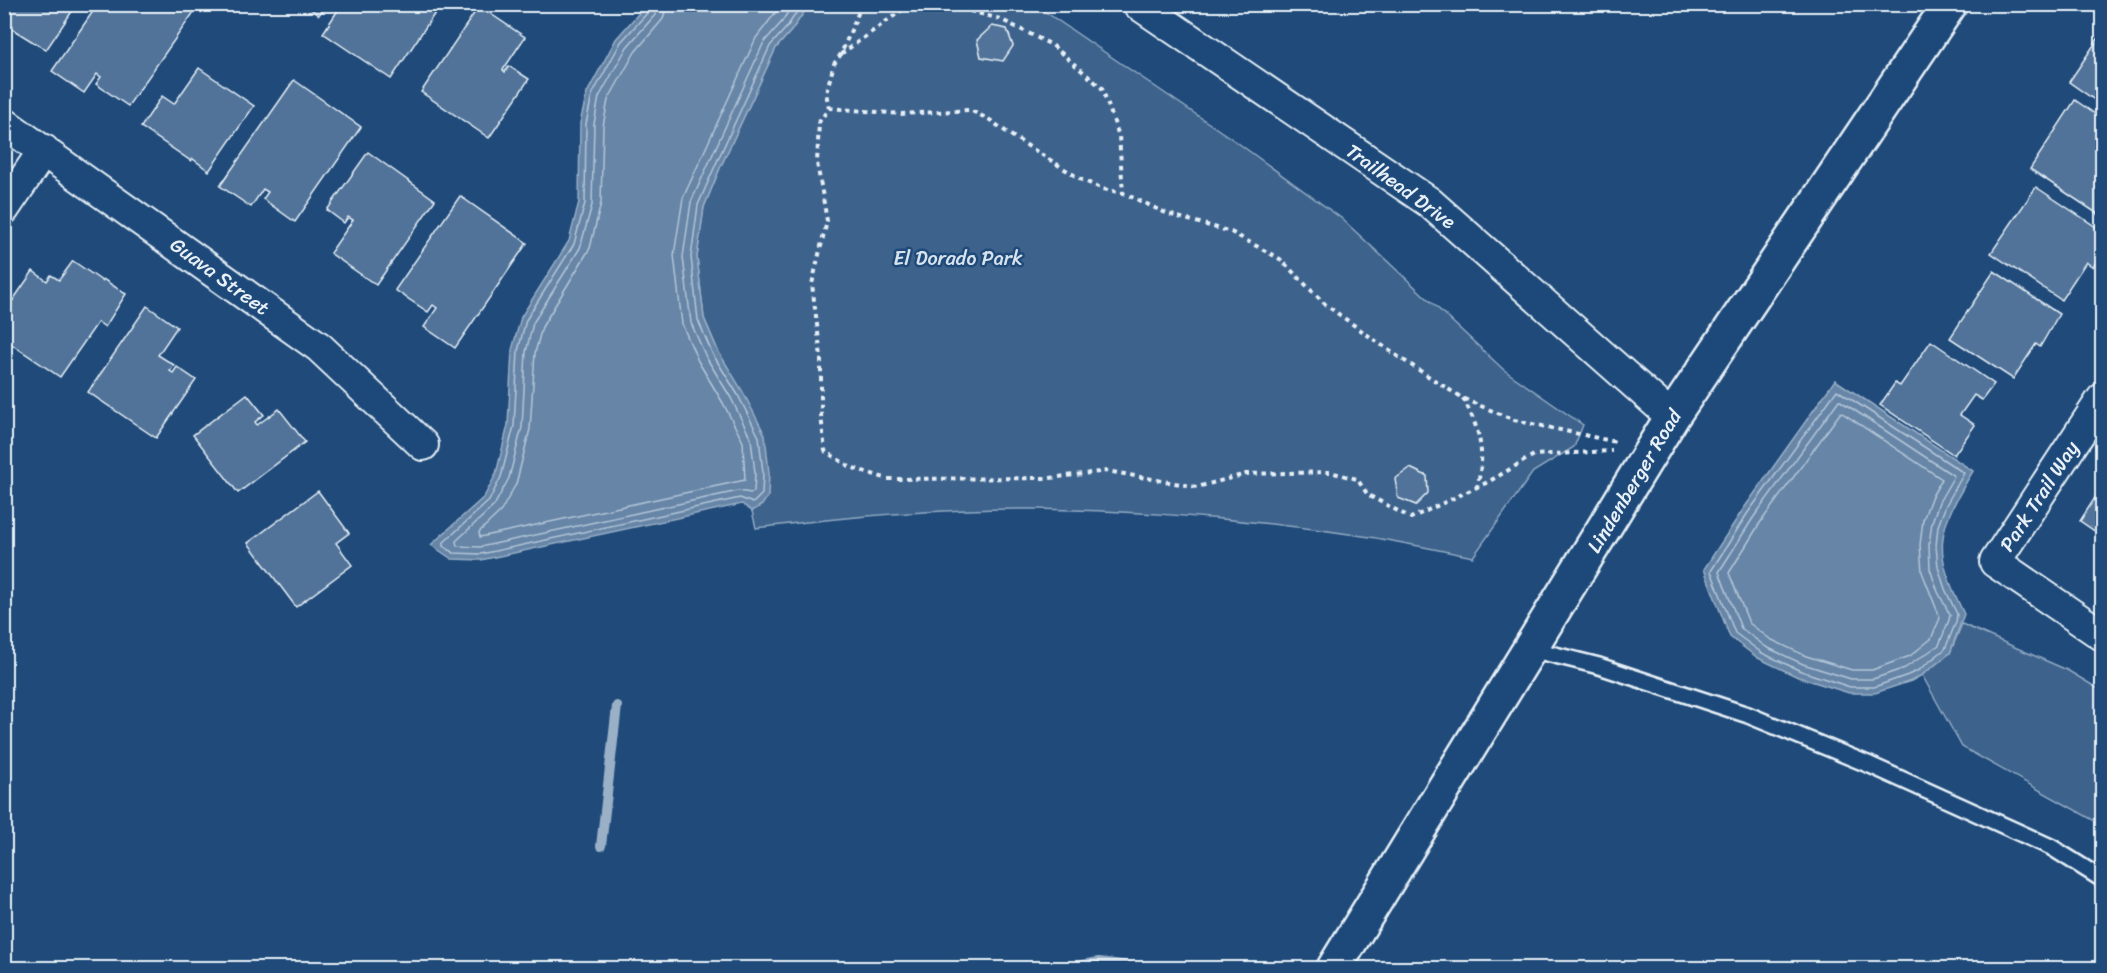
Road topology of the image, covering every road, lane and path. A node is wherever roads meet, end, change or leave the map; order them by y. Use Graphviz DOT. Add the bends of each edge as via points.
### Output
graph roads {
  1 [pos="862,4"];
  2 [pos="942,4"];
  3 [pos="1137,4"];
  4 [pos="1950,4"];
  5 [pos="841,54"];
  6 [pos="829,108"];
  7 [pos="4,123"];
  8 [pos="44,150"];
  9 [pos="1124,193"];
  10 [pos="4,209"];
  11 [pos="1462,398"];
  12 [pos="2103,399"];
  13 [pos="1672,417"];
  14 [pos="423,445"];
  15 [pos="1652,449"];
  16 [pos="1477,487"];
  17 [pos="2103,635"];
  18 [pos="1531,649"];
  19 [pos="2103,879"];
  20 [pos="1341,957"];
  1 -- 5 [label="path"];
  2 -- 5 [label="path" via="902,10"];
  2 -- 9 [label="path" via="1000,19 1052,45 1102,88 1119,136"];
  3 -- 13 [label="street, Trailhead Drive" via="1429,202"];
  4 -- 13 [label="street, Lindenberger Road"];
  5 -- 6 [label="path" via="826,93"];
  6 -- 9 [label="path" via="901,114 970,110 1082,180"];
  6 -- 16 [label="path" via="819,122 817,163 827,221 812,284 821,357 825,451 850,468 888,478 1050,478 1107,471 1197,487 1246,474 1330,472 1357,479 1368,495 1411,518"];
  7 -- 8 [label="street, Guava Street"];
  8 -- 10 [label="street"];
  8 -- 14 [label="street, Guava Street" via="319,347"];
  9 -- 11 [label="path" via="1167,214 1231,232 1280,259 1326,306"];
  11 -- 15 [label="path" via="1514,420"];
  11 -- 16 [label="path" via="1481,440 1482,468"];
  12 -- 17 [label="street, Park Trail Way" via="1995,562"];
  13 -- 15 [label="street, Lindenberger Road"];
  15 -- 16 [label="path" via="1534,455"];
  15 -- 18 [label="street, Lindenberger Road"];
  18 -- 19 [label="lane" via="1599,666 1748,715 2051,847"];
  18 -- 20 [label="street, Lindenberger Road"];
}
